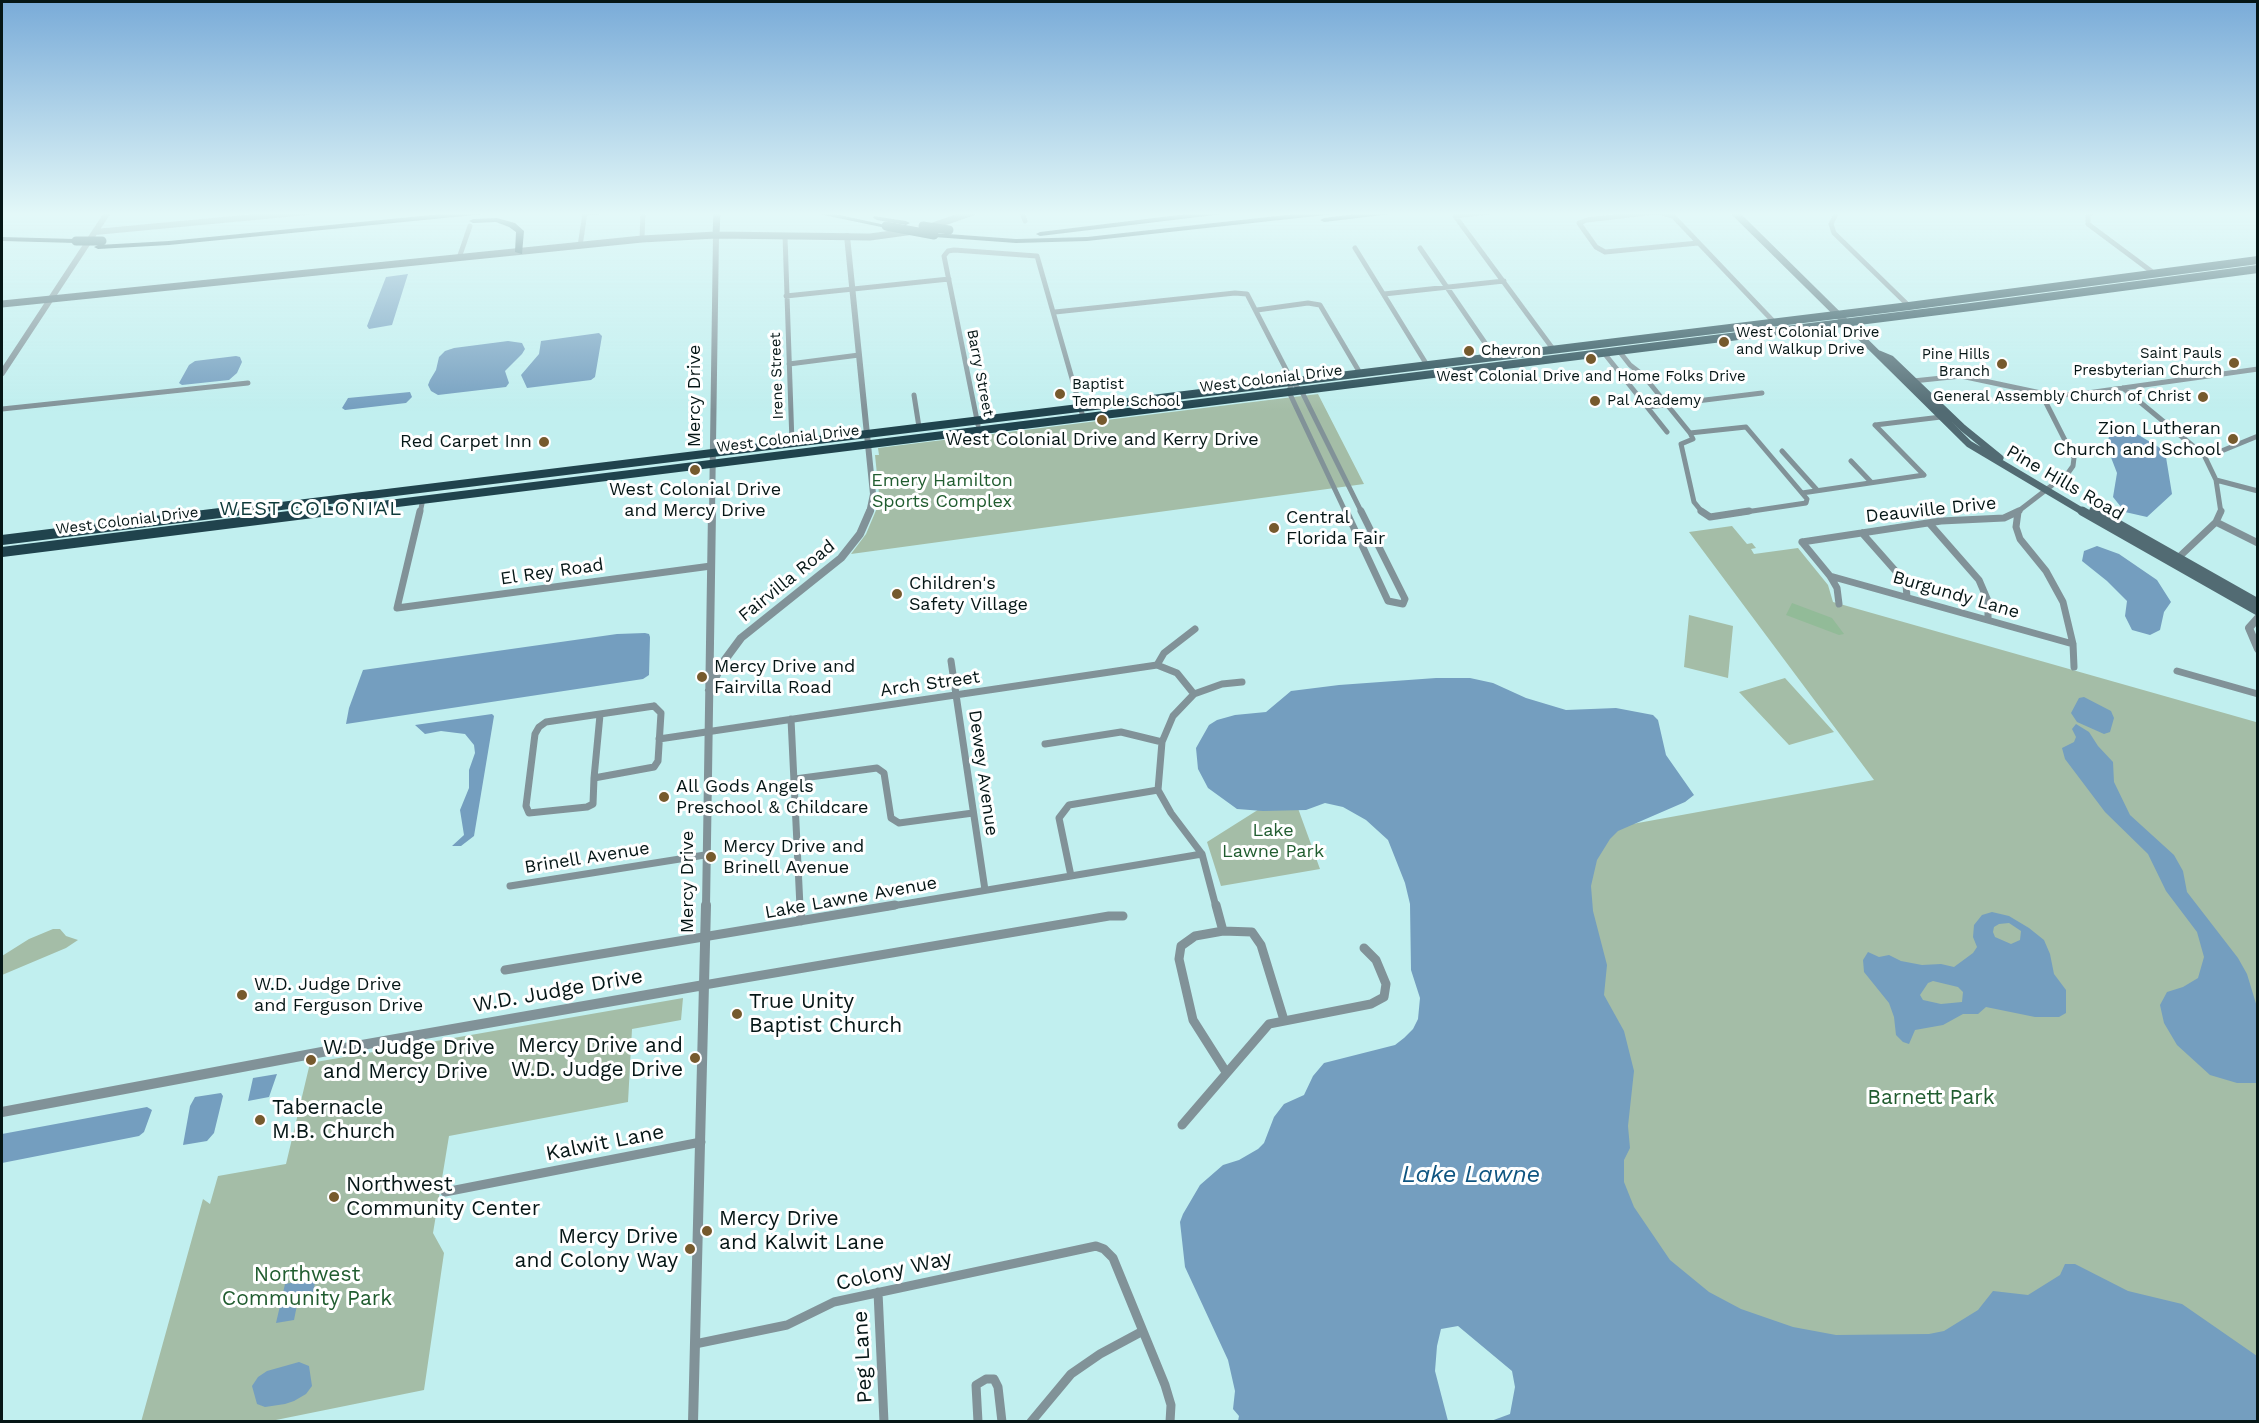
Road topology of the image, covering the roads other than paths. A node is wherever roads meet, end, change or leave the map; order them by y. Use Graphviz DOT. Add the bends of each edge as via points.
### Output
graph roads {
  1 [pos="65,278"];
  2 [pos="256,278"];
  3 [pos="715,278"];
  4 [pos="786,278"];
  5 [pos="850,278"];
  6 [pos="1044,278"];
  7 [pos="1374,278"];
  8 [pos="1440,278"];
  9 [pos="1502,278"];
  10 [pos="1732,278"];
  11 [pos="1802,278"];
  12 [pos="1881,278"];
  13 [pos="2123,278"];
  14 [pos="2154,278"];
  15 [pos="2190,278"];
  16 [pos="949,279"];
  17 [pos="2178,280"];
  18 [pos="1504,281"];
  19 [pos="1446,287"];
  20 [pos="2060,287"];
  21 [pos="2129,287"];
  22 [pos="851,289"];
  23 [pos="1384,294"];
  24 [pos="2070,294"];
  25 [pos="1991,295"];
  26 [pos="786,296"];
  27 [pos="51,299"];
  28 [pos="2,304"];
  29 [pos="1909,306"];
  30 [pos="1971,308"];
  31 [pos="1257,310"];
  32 [pos="1055,312"];
  33 [pos="1838,314"];
  34 [pos="1774,322"];
  35 [pos="1847,323"];
  36 [pos="1708,330"];
  37 [pos="1665,335"];
  38 [pos="1677,344"];
  39 [pos="1639,348"];
  40 [pos="1553,349"];
  41 [pos="1619,351"];
  42 [pos="1604,353"];
  43 [pos="1880,354"];
  44 [pos="858,356"];
  45 [pos="1494,356"];
  46 [pos="1464,360"];
  47 [pos="1523,363"];
  48 [pos="789,364"];
  49 [pos="1427,364"];
  50 [pos="1887,365"];
  51 [pos="2258,369"];
  52 [pos="1442,372"];
  53 [pos="2,373"];
  54 [pos="1360,373"];
  55 [pos="1397,378"];
  56 [pos="1292,381"];
  57 [pos="1913,381"];
  58 [pos="248,383"];
  59 [pos="2122,388"];
  60 [pos="1301,390"];
  61 [pos="1288,392"];
  62 [pos="1762,393"];
  63 [pos="2041,393"];
  64 [pos="1187,394"];
  65 [pos="914,395"];
  66 [pos="1191,404"];
  67 [pos="1667,405"];
  68 [pos="1080,407"];
  69 [pos="1648,407"];
  70 [pos="2,409"];
  71 [pos="1083,417"];
  72 [pos="1941,417"];
  73 [pos="977,420"];
  74 [pos="919,427"];
  75 [pos="979,430"];
  76 [pos="1667,432"];
  77 [pos="866,433"];
  78 [pos="1690,433"];
  79 [pos="2258,436"];
  80 [pos="792,443"];
  81 [pos="868,444"];
  82 [pos="1782,451"];
  83 [pos="713,452"];
  84 [pos="2204,455"];
  85 [pos="1851,461"];
  86 [pos="712,463"];
  87 [pos="505,478"];
  88 [pos="2216,480"];
  89 [pos="1871,482"];
  90 [pos="2048,489"];
  91 [pos="1817,490"];
  92 [pos="2258,491"];
  93 [pos="1802,493"];
  94 [pos="348,497"];
  95 [pos="439,497"];
  96 [pos="423,499"];
  97 [pos="2018,512"];
  98 [pos="195,516"];
  99 [pos="281,517"];
  100 [pos="2216,522"];
  101 [pos="1929,523"];
  102 [pos="105,528"];
  103 [pos="1863,533"];
  104 [pos="127,536"];
  105 [pos="2,540"];
  106 [pos="2258,543"];
  107 [pos="35,548"];
  108 [pos="2,552"];
  109 [pos="2178,558"];
  110 [pos="711,566"];
  111 [pos="1830,576"];
  112 [pos="1907,597"];
  113 [pos="2258,603"];
  114 [pos="1839,604"];
  115 [pos="2258,610"];
  116 [pos="2258,618"];
  117 [pos="1988,620"];
  118 [pos="1195,629"];
  119 [pos="2073,644"];
  120 [pos="2258,649"];
  121 [pos="724,660"];
  122 [pos="951,661"];
  123 [pos="709,665"];
  124 [pos="1157,665"];
  125 [pos="2074,667"];
  126 [pos="2177,671"];
  127 [pos="1242,682"];
  128 [pos="708,691"];
  129 [pos="1194,694"];
  130 [pos="2258,694"];
  131 [pos="956,696"];
  132 [pos="600,715"];
  133 [pos="791,720"];
  134 [pos="708,732"];
  135 [pos="659,740"];
  136 [pos="1162,742"];
  137 [pos="1045,744"];
  138 [pos="594,778"];
  139 [pos="795,779"];
  140 [pos="1158,790"];
  141 [pos="973,813"];
  142 [pos="1202,854"];
  143 [pos="705,855"];
  144 [pos="1071,876"];
  145 [pos="510,886"];
  146 [pos="985,890"];
  147 [pos="1123,916"];
  148 [pos="801,921"];
  149 [pos="1223,931"];
  150 [pos="706,937"];
  151 [pos="1364,948"];
  152 [pos="505,970"];
  153 [pos="704,985"];
  154 [pos="1284,1020"];
  155 [pos="1226,1072"];
  156 [pos="2,1112"];
  157 [pos="1182,1125"];
  158 [pos="701,1142"];
  159 [pos="445,1192"];
  160 [pos="878,1292"];
  161 [pos="1141,1332"];
  162 [pos="695,1344"];
  163 [pos="693,1422"];
  164 [pos="884,1422"];
  165 [pos="978,1422"];
  166 [pos="1002,1422"];
  167 [pos="1031,1422"];
  168 [pos="1170,1422"];
  1 -- 27 [label="street"];
  2 -- 27 [label="main road"];
  3 -- 83 [label="street, Mercy Drive"];
  4 -- 26 [label="street, Irene Street"];
  5 -- 22 [label="street, Fairvilla Road"];
  6 -- 32 [label="street, Barry Street"];
  7 -- 23 [label="street"];
  8 -- 19 [label="street"];
  9 -- 18 [label="street"];
  10 -- 34 [label="street"];
  11 -- 33 [label="main road, Pine Hills Road"];
  12 -- 29 [label="street"];
  13 -- 20 [label="highway, West Colonial Drive"];
  14 -- 21 [label="highway"];
  15 -- 17 [label="highway, West Colonial Drive"];
  16 -- 22 [label="street"];
  16 -- 73 [label="street, Barry Street"];
  17 -- 21 [label="highway, West Colonial Drive"];
  18 -- 19 [label="street"];
  18 -- 40 [label="street"];
  19 -- 23 [label="street"];
  19 -- 45 [label="street"];
  20 -- 24 [label="highway"];
  20 -- 25 [label="highway, West Colonial Drive"];
  21 -- 24 [label="highway, West Colonial Drive"];
  22 -- 26 [label="street"];
  22 -- 44 [label="street, Fairvilla Road"];
  23 -- 49 [label="street"];
  24 -- 30 [label="highway, West Colonial Drive"];
  25 -- 29 [label="highway, West Colonial Drive"];
  25 -- 30 [label="highway" via="1972,302"];
  26 -- 48 [label="street, Irene Street"];
  27 -- 28 [label="main road"];
  27 -- 53 [label="street"];
  29 -- 33 [label="highway, West Colonial Drive"];
  30 -- 35 [label="highway, West Colonial Drive"];
  31 -- 32 [label="street" via="1251,298 1235,293"];
  31 -- 54 [label="street" via="1320,305"];
  31 -- 56 [label="street"];
  32 -- 68 [label="street"];
  33 -- 34 [label="highway, West Colonial Drive"];
  33 -- 35 [label="main road, Pine Hills Road"];
  34 -- 36 [label="highway, West Colonial Drive"];
  35 -- 38 [label="highway, West Colonial Drive"];
  35 -- 43 [label="main road, Pine Hills Road"];
  36 -- 37 [label="highway, West Colonial Drive"];
  36 -- 38 [label="highway" via="1676,339"];
  37 -- 39 [label="highway" via="1668,341"];
  37 -- 40 [label="highway, West Colonial Drive"];
  38 -- 39 [label="highway, West Colonial Drive"];
  39 -- 41 [label="highway, West Colonial Drive"];
  40 -- 45 [label="highway, West Colonial Drive"];
  40 -- 47 [label="highway" via="1555,355"];
  41 -- 42 [label="highway, West Colonial Drive"];
  41 -- 67 [label="street"];
  42 -- 47 [label="highway, West Colonial Drive"];
  42 -- 69 [label="street"];
  43 -- 50 [label="main road, Pine Hills Road"];
  43 -- 57 [label="main road, Pine Hills Road" via="1891,359"];
  44 -- 48 [label="street"];
  44 -- 77 [label="street, Fairvilla Road"];
  45 -- 46 [label="highway, West Colonial Drive"];
  46 -- 49 [label="highway, West Colonial Drive"];
  46 -- 52 [label="highway" via="1443,367"];
  47 -- 52 [label="highway, West Colonial Drive"];
  48 -- 80 [label="street, Irene Street"];
  49 -- 54 [label="highway, West Colonial Drive"];
  49 -- 55 [label="highway" via="1426,372"];
  50 -- 57 [label="main road"];
  50 -- 72 [label="main road, Pine Hills Road"];
  51 -- 59 [label="street"];
  52 -- 55 [label="highway, West Colonial Drive"];
  54 -- 56 [label="highway, West Colonial Drive"];
  55 -- 60 [label="highway, West Colonial Drive"];
  56 -- 60 [label="street"];
  56 -- 61 [label="street"];
  56 -- 64 [label="highway, West Colonial Drive"];
  57 -- 63 [label="street" via="1961,376"];
  57 -- 90 [label="main road, Pine Hills Road" via="1978,442"];
  58 -- 70 [label="street"];
  59 -- 63 [label="street" via="2073,395"];
  59 -- 84 [label="street"];
  60 -- 61 [label="highway, West Colonial Drive"];
  60 -- 61 [label="street" via="1405,599 1399,606 1388,601"];
  61 -- 66 [label="highway, West Colonial Drive"];
  62 -- 67 [label="street"];
  63 -- 90 [label="street, Deauville Drive" via="2074,458 2068,473"];
  64 -- 66 [label="highway"];
  64 -- 68 [label="highway, West Colonial Drive"];
  65 -- 74 [label="street"];
  66 -- 71 [label="highway, West Colonial Drive"];
  67 -- 69 [label="street"];
  67 -- 78 [label="street"];
  68 -- 71 [label="street"];
  68 -- 73 [label="highway, West Colonial Drive"];
  69 -- 76 [label="street"];
  71 -- 75 [label="highway, West Colonial Drive"];
  72 -- 89 [label="street" via="1875,425 1924,475"];
  72 -- 90 [label="main road, Pine Hills Road" via="1985,455"];
  73 -- 74 [label="highway, West Colonial Drive"];
  73 -- 75 [label="street, Barry Street"];
  74 -- 77 [label="highway, West Colonial Drive"];
  75 -- 81 [label="highway, West Colonial Drive"];
  77 -- 80 [label="highway, West Colonial Drive"];
  77 -- 81 [label="street, Fairvilla Road"];
  78 -- 93 [label="street" via="1746,427"];
  78 -- 93 [label="street" via="1693,439 1681,444 1694,502 1710,517 1806,503 1808,499"];
  79 -- 84 [label="street"];
  80 -- 83 [label="highway, West Colonial Drive"];
  81 -- 86 [label="highway, West Colonial Drive"];
  81 -- 121 [label="street, Fairvilla Road" via="873,494 866,523 855,541 828,570 741,638"];
  82 -- 91 [label="street"];
  83 -- 86 [label="street, Mercy Drive"];
  83 -- 87 [label="highway, West Colonial Drive"];
  84 -- 88 [label="street"];
  85 -- 89 [label="street"];
  86 -- 95 [label="highway, West Colonial Drive"];
  86 -- 110 [label="street, Mercy Drive"];
  87 -- 94 [label="highway, West Colonial Drive"];
  87 -- 95 [label="highway" via="499,486"];
  88 -- 92 [label="street"];
  88 -- 100 [label="street" via="2221,512"];
  89 -- 91 [label="street"];
  90 -- 97 [label="street, Deauville Drive"];
  90 -- 109 [label="main road, Pine Hills Road"];
  90 -- 115 [label="main road, Pine Hills Road"];
  91 -- 93 [label="street"];
  94 -- 98 [label="highway, West Colonial Drive"];
  94 -- 99 [label="highway" via="343,502 290,509"];
  95 -- 96 [label="highway, West Colonial Drive"];
  96 -- 99 [label="highway, West Colonial Drive"];
  96 -- 110 [label="street, El Rey Road" via="397,608"];
  97 -- 101 [label="street, Deauville Drive" via="2004,518"];
  97 -- 119 [label="street" via="2016,527 2020,539 2056,585"];
  98 -- 102 [label="highway, West Colonial Drive"];
  98 -- 104 [label="highway" via="186,525"];
  99 -- 104 [label="highway, West Colonial Drive"];
  100 -- 106 [label="street"];
  100 -- 109 [label="street"];
  101 -- 103 [label="street, Deauville Drive"];
  101 -- 117 [label="street" via="1979,580 1988,601"];
  102 -- 105 [label="highway, West Colonial Drive"];
  102 -- 107 [label="highway" via="51,538"];
  103 -- 111 [label="street, Deauville Drive" via="1802,542"];
  103 -- 112 [label="street" via="1900,576"];
  104 -- 107 [label="highway, West Colonial Drive"];
  107 -- 108 [label="highway, West Colonial Drive"];
  109 -- 113 [label="main road, Pine Hills Road"];
  110 -- 123 [label="street, Mercy Drive"];
  111 -- 112 [label="street, Burgundy Lane"];
  111 -- 114 [label="street"];
  112 -- 117 [label="street, Burgundy Lane"];
  116 -- 120 [label="street" via="2250,634"];
  117 -- 119 [label="street, Burgundy Lane"];
  118 -- 124 [label="street" via="1164,653"];
  119 -- 125 [label="street"];
  121 -- 123 [label="street"];
  121 -- 128 [label="street, Fairvilla Road"];
  122 -- 131 [label="street, Dewey Avenue"];
  123 -- 128 [label="street, Mercy Drive"];
  124 -- 129 [label="street" via="1177,672"];
  124 -- 131 [label="street, Arch Street"];
  126 -- 130 [label="street"];
  127 -- 129 [label="street"];
  128 -- 134 [label="street, Mercy Drive"];
  129 -- 136 [label="street" via="1173,716"];
  131 -- 133 [label="street, Arch Street"];
  131 -- 141 [label="street, Dewey Avenue"];
  132 -- 135 [label="street" via="654,706 662,713"];
  132 -- 138 [label="street"];
  132 -- 138 [label="street" via="546,722 539,727 535,734 528,813 593,804"];
  133 -- 134 [label="street, Arch Street"];
  133 -- 139 [label="street"];
  134 -- 135 [label="street, Arch Street"];
  134 -- 143 [label="street, Mercy Drive"];
  135 -- 138 [label="street" via="654,767"];
  136 -- 137 [label="street" via="1121,732"];
  136 -- 140 [label="street"];
  139 -- 141 [label="street" via="872,767 884,773 889,814 899,823"];
  139 -- 148 [label="street"];
  140 -- 142 [label="street"];
  140 -- 144 [label="street" via="1069,805 1059,818"];
  141 -- 146 [label="street, Dewey Avenue"];
  142 -- 144 [label="street, Lake Lawne Avenue"];
  142 -- 149 [label="street"];
  143 -- 145 [label="street, Brinell Avenue"];
  143 -- 150 [label="street, Mercy Drive"];
  144 -- 146 [label="street, Lake Lawne Avenue"];
  146 -- 148 [label="street, Lake Lawne Avenue"];
  147 -- 153 [label="street, W.D. Judge Drive"];
  148 -- 150 [label="street, Lake Lawne Avenue"];
  149 -- 154 [label="street" via="1252,932 1261,945"];
  149 -- 155 [label="street" via="1195,936 1181,946 1179,959 1193,1020"];
  150 -- 152 [label="street, Lake Lawne Avenue"];
  150 -- 153 [label="street, Mercy Drive"];
  151 -- 154 [label="street" via="1376,960 1386,984 1384,997 1371,1004"];
  153 -- 156 [label="street, W.D. Judge Drive"];
  153 -- 158 [label="street, Mercy Drive"];
  154 -- 155 [label="street" via="1262,1030"];
  155 -- 157 [label="street"];
  158 -- 159 [label="street, Kalwit Lane"];
  158 -- 162 [label="street, Mercy Drive"];
  160 -- 161 [label="street, Colony Way" via="1096,1246 1113,1258"];
  160 -- 162 [label="street, Colony Way" via="834,1302 787,1325"];
  160 -- 164 [label="street, Peg Lane"];
  161 -- 167 [label="street" via="1071,1374"];
  161 -- 168 [label="street" via="1165,1385 1171,1405"];
  162 -- 163 [label="street, Mercy Drive"];
  165 -- 166 [label="street" via="976,1385 994,1379"];
}
